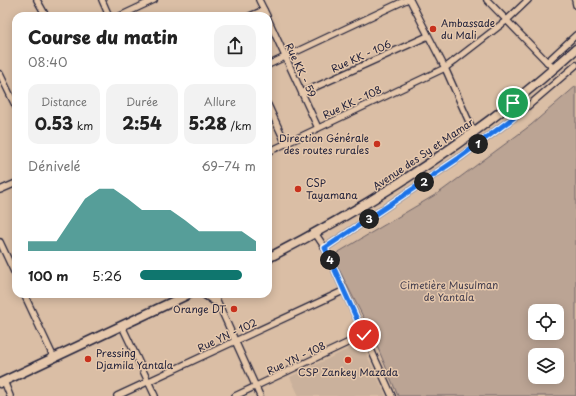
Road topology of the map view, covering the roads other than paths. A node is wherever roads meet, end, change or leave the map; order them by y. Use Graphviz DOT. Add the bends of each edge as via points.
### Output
graph roads {
  1 [pos="37,0"];
  2 [pos="102,0"];
  3 [pos="154,0"];
  4 [pos="259,0"];
  5 [pos="406,0"];
  6 [pos="410,0"];
  7 [pos="488,0"];
  8 [pos="528,0"];
  9 [pos="575,0"];
  10 [pos="576,5"];
  11 [pos="264,10"];
  12 [pos="44,12"];
  13 [pos="107,12"];
  14 [pos="128,12"];
  15 [pos="259,12"];
  16 [pos="507,20"];
  17 [pos="272,28"];
  18 [pos="576,35"];
  19 [pos="428,36"];
  20 [pos="576,49"];
  21 [pos="285,57"];
  22 [pos="547,62"];
  23 [pos="272,63"];
  24 [pos="576,65"];
  25 [pos="445,68"];
  26 [pos="554,69"];
  27 [pos="0,74"];
  28 [pos="302,93"];
  29 [pos="12,99"];
  30 [pos="513,103"];
  31 [pos="520,113"];
  32 [pos="272,114"];
  33 [pos="318,128"];
  34 [pos="474,133"];
  35 [pos="286,144"];
  36 [pos="272,150"];
  37 [pos="12,185"];
  38 [pos="0,190"];
  39 [pos="316,233"];
  40 [pos="0,242"];
  41 [pos="325,248"];
  42 [pos="272,256"];
  43 [pos="12,266"];
  44 [pos="344,291"];
  45 [pos="26,298"];
  46 [pos="181,298"];
  47 [pos="215,298"];
  48 [pos="122,326"];
  49 [pos="364,335"];
  50 [pos="235,342"];
  51 [pos="54,358"];
  52 [pos="2,382"];
  53 [pos="149,382"];
  54 [pos="256,386"];
  55 [pos="10,396"];
  56 [pos="117,396"];
  57 [pos="155,396"];
  58 [pos="235,396"];
  59 [pos="260,396"];
  60 [pos="392,396"];
  1 -- 12 [label="street"];
  2 -- 13 [label="street"];
  3 -- 14 [label="street"];
  4 -- 11 [label="street"];
  5 -- 21 [label="street"];
  6 -- 19 [label="street"];
  7 -- 16 [label="street"];
  8 -- 16 [label="street, Rue KK - 108"];
  9 -- 10 [label="street"];
  11 -- 15 [label="street"];
  16 -- 22 [label="street"];
  16 -- 25 [label="street, Rue KK - 108"];
  17 -- 21 [label="street, Rue KK - 59"];
  18 -- 22 [label="street"];
  19 -- 25 [label="street"];
  19 -- 28 [label="street, Rue KK - 106"];
  20 -- 26 [label="highway, Avenue des Sy et Mamar"];
  21 -- 23 [label="street"];
  21 -- 28 [label="street, Rue KK - 59"];
  22 -- 26 [label="street"];
  24 -- 31 [label="street"];
  25 -- 33 [label="street, Rue KK - 108"];
  25 -- 34 [label="street"];
  26 -- 30 [label="highway, Avenue des Sy et Mamar"];
  27 -- 29 [label="street"];
  28 -- 33 [label="street, Rue KK - 59"];
  30 -- 31 [label="street"];
  30 -- 34 [label="highway, Avenue des Sy et Mamar"];
  31 -- 41 [label="street" via="459,158"];
  32 -- 35 [label="street"];
  33 -- 35 [label="street, Rue KK - 108"];
  34 -- 39 [label="highway, Avenue des Sy et Mamar" via="395,187"];
  35 -- 36 [label="street, Rue KK - 108"];
  37 -- 38 [label="street"];
  39 -- 41 [label="street"];
  39 -- 42 [label="highway, Avenue des Sy et Mamar"];
  40 -- 43 [label="street"];
  41 -- 44 [label="street"];
  44 -- 49 [label="street"];
  44 -- 50 [label="street, Rue YN - 102"];
  45 -- 51 [label="street"];
  46 -- 48 [label="highway"];
  47 -- 50 [label="street"];
  48 -- 51 [label="highway"];
  48 -- 53 [label="street"];
  49 -- 54 [label="street, Rue YN - 108"];
  49 -- 60 [label="street"];
  50 -- 53 [label="street, Rue YN - 102"];
  50 -- 54 [label="street"];
  51 -- 52 [label="highway"];
  52 -- 55 [label="street"];
  53 -- 56 [label="street, Rue YN - 102"];
  53 -- 57 [label="street"];
  54 -- 58 [label="street, Rue YN - 108"];
  54 -- 59 [label="street"];
}
